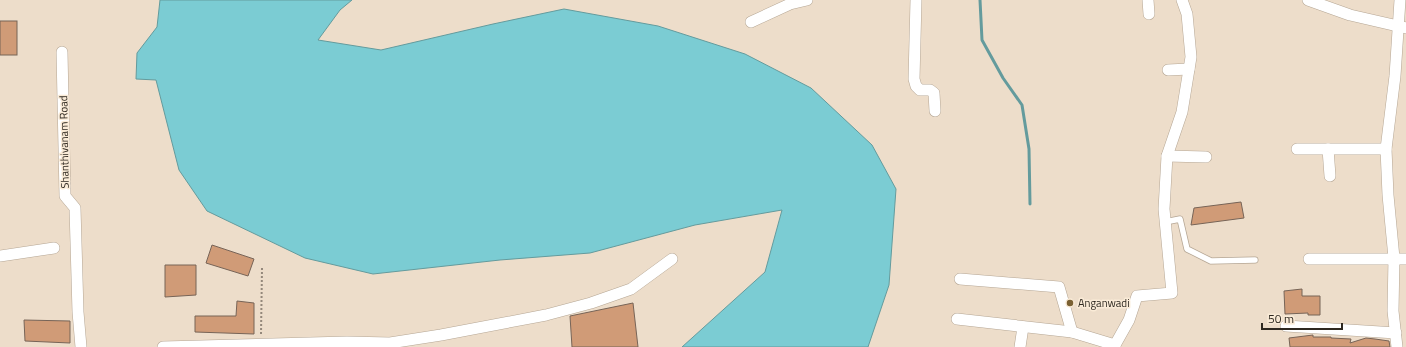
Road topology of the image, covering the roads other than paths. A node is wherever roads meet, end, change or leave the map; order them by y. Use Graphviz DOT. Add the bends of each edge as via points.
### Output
graph roads {
  1 [pos="808,0"];
  2 [pos="916,0"];
  3 [pos="1148,0"];
  4 [pos="1182,0"];
  5 [pos="1308,0"];
  6 [pos="1400,0"];
  7 [pos="1149,14"];
  8 [pos="751,22"];
  9 [pos="1402,27"];
  10 [pos="62,52"];
  11 [pos="1189,69"];
  12 [pos="1168,70"];
  13 [pos="935,111"];
  14 [pos="1297,149"];
  15 [pos="1328,149"];
  16 [pos="1386,149"];
  17 [pos="1167,156"];
  18 [pos="1206,157"];
  19 [pos="1330,176"];
  20 [pos="1165,222"];
  21 [pos="54,248"];
  22 [pos="0,256"];
  23 [pos="1394,258"];
  24 [pos="672,259"];
  25 [pos="1309,259"];
  26 [pos="1406,259"];
  27 [pos="1255,260"];
  28 [pos="960,279"];
  29 [pos="958,319"];
  30 [pos="1023,326"];
  31 [pos="1286,326"];
  32 [pos="1072,332"];
  33 [pos="1396,334"];
  34 [pos="197,346"];
  35 [pos="1115,346"];
  36 [pos="81,347"];
  37 [pos="163,347"];
  38 [pos="1020,347"];
  39 [pos="1398,347"];
  1 -- 8 [label="street" via="790,4"];
  2 -- 13 [label="street" via="914,79 920,90 930,90 934,93"];
  3 -- 7 [label="street"];
  4 -- 11 [label="street" via="1187,14 1191,57"];
  5 -- 9 [label="street" via="1350,15"];
  6 -- 9 [label="street"];
  9 -- 16 [label="street"];
  10 -- 36 [label="street, Shanthivanam Road" via="65,196 75,208"];
  11 -- 12 [label="street"];
  11 -- 17 [label="street" via="1182,112"];
  14 -- 15 [label="street"];
  15 -- 16 [label="street"];
  15 -- 19 [label="street"];
  16 -- 23 [label="street"];
  17 -- 18 [label="street"];
  17 -- 20 [label="street"];
  20 -- 27 [label="lane" via="1180,219 1187,249 1211,261"];
  20 -- 35 [label="street" via="1172,293 1137,296 1129,320"];
  21 -- 22 [label="street"];
  23 -- 25 [label="street"];
  23 -- 26 [label="street"];
  23 -- 33 [label="street" via="1393,311"];
  24 -- 34 [label="street" via="631,289 591,303 523,319 390,343"];
  28 -- 32 [label="street" via="1059,287"];
  29 -- 30 [label="street"];
  30 -- 32 [label="street"];
  30 -- 38 [label="street"];
  31 -- 33 [label="street"];
  32 -- 35 [label="street"];
  33 -- 39 [label="street"];
  34 -- 37 [label="street"];
}
